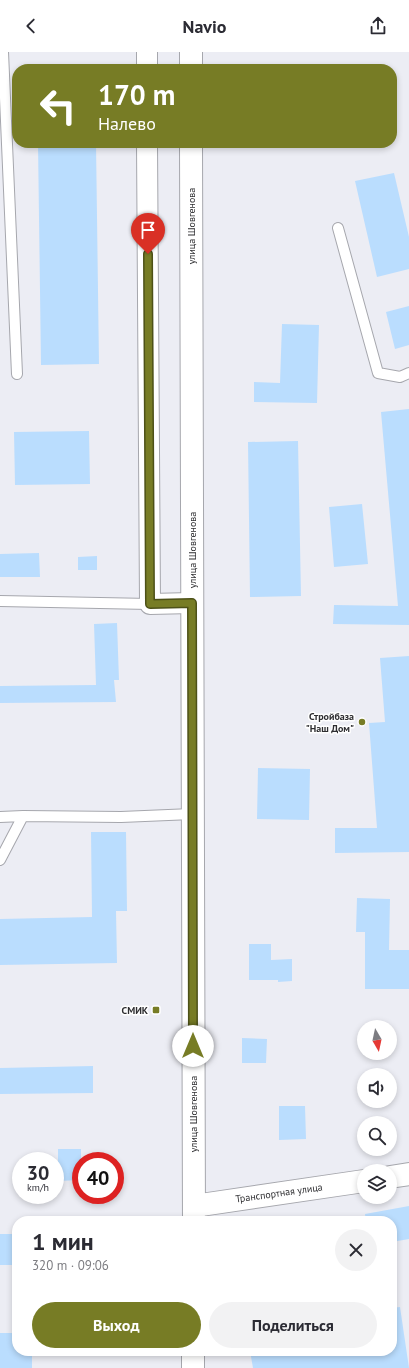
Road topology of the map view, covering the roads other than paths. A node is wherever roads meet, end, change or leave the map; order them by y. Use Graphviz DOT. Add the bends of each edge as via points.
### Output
graph roads {
  1 [pos="3,52"];
  2 [pos="147,52"];
  3 [pos="191,52"];
  4 [pos="147,64"];
  5 [pos="191,64"];
  6 [pos="147,148"];
  7 [pos="191,148"];
  8 [pos="338,228"];
  9 [pos="409,373"];
  10 [pos="17,374"];
  11 [pos="0,601"];
  12 [pos="192,603"];
  13 [pos="150,604"];
  14 [pos="192,814"];
  15 [pos="23,816"];
  16 [pos="0,817"];
  17 [pos="0,860"];
  18 [pos="409,1174"];
  19 [pos="397,1176"];
  20 [pos="357,1182"];
  21 [pos="194,1213"];
  22 [pos="193,1356"];
  23 [pos="193,1368"];
  1 -- 10 [label="lane"];
  2 -- 4 [label="street"];
  3 -- 5 [label="street"];
  6 -- 13 [label="street"];
  7 -- 12 [label="street, улица Шовгенова"];
  8 -- 9 [label="lane" via="378,373 400,377"];
  11 -- 13 [label="lane"];
  12 -- 13 [label="street"];
  12 -- 14 [label="street, улица Шовгенова"];
  14 -- 15 [label="lane" via="121,817"];
  14 -- 21 [label="street, улица Шовгенова"];
  15 -- 16 [label="lane"];
  15 -- 17 [label="lane"];
  18 -- 19 [label="street"];
  20 -- 21 [label="street, Транспортная улица"];
  22 -- 23 [label="street"];
}
